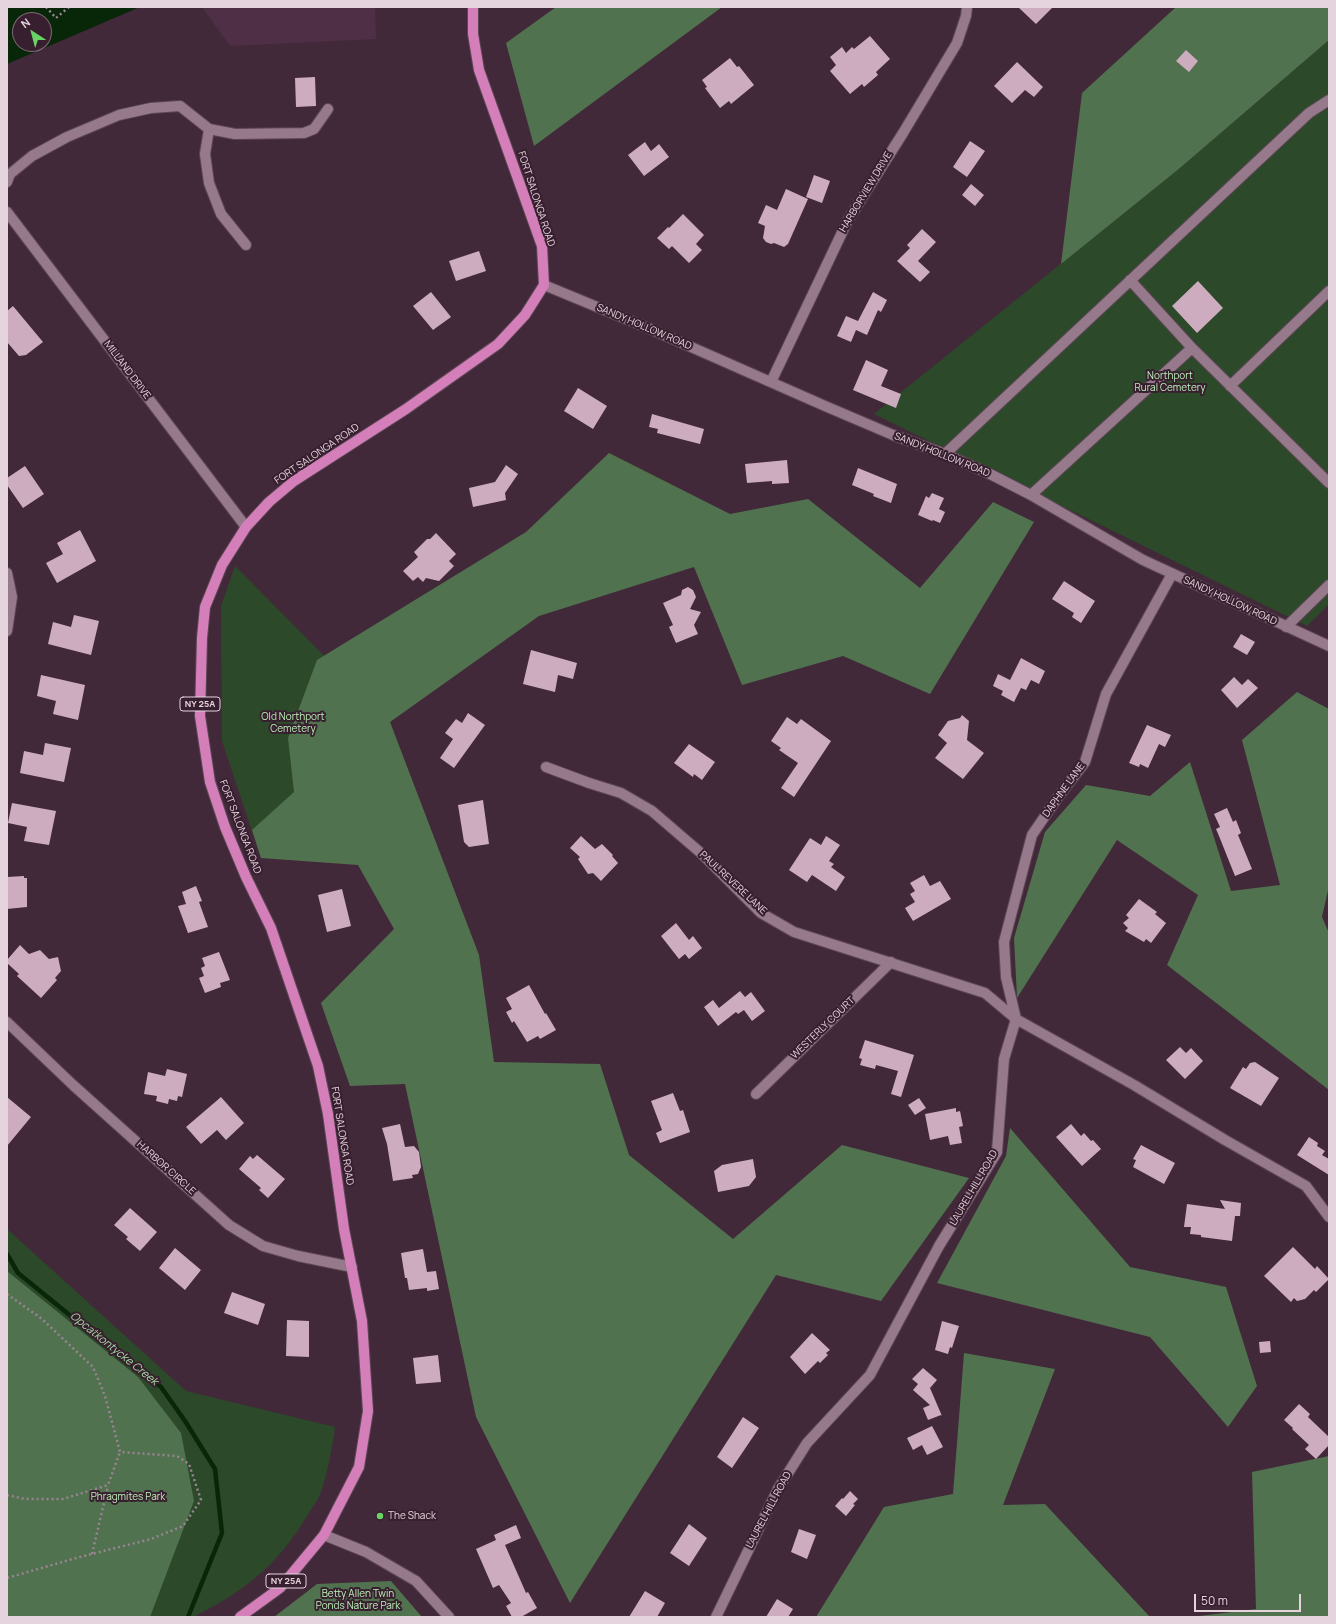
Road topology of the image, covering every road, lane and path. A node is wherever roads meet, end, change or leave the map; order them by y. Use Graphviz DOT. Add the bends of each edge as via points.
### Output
graph roads {
  1 [pos="46,7"];
  2 [pos="69,7"];
  3 [pos="474,7"];
  4 [pos="967,7"];
  5 [pos="1329,100"];
  6 [pos="328,109"];
  7 [pos="209,129"];
  8 [pos="7,182"];
  9 [pos="7,212"];
  10 [pos="246,245"];
  11 [pos="1130,280"];
  12 [pos="544,285"];
  13 [pos="1329,291"];
  14 [pos="1192,348"];
  15 [pos="771,382"];
  16 [pos="1230,386"];
  17 [pos="944,454"];
  18 [pos="1329,483"];
  19 [pos="1031,495"];
  20 [pos="246,528"];
  21 [pos="7,573"];
  22 [pos="1172,574"];
  23 [pos="1329,585"];
  24 [pos="1286,627"];
  25 [pos="7,631"];
  26 [pos="1329,646"];
  27 [pos="546,768"];
  28 [pos="891,962"];
  29 [pos="1016,1019"];
  30 [pos="7,1022"];
  31 [pos="756,1094"];
  32 [pos="1329,1217"];
  33 [pos="352,1267"];
  34 [pos="7,1294"];
  35 [pos="120,1452"];
  36 [pos="108,1485"];
  37 [pos="7,1494"];
  38 [pos="324,1535"];
  39 [pos="92,1554"];
  40 [pos="7,1578"];
  41 [pos="240,1617"];
  42 [pos="449,1617"];
  43 [pos="716,1617"];
  1 -- 2 [label="path" via="56,18"];
  3 -- 12 [label="main road, FORT SALONGA ROAD" via="473,34 479,70 542,246"];
  4 -- 15 [label="street, HARBORVIEW DRIVE" via="957,43 848,220"];
  5 -- 11 [label="street" via="1309,113"];
  6 -- 7 [label="street" via="314,129 304,133 235,134"];
  7 -- 8 [label="street" via="180,106 151,108 119,115 67,137 32,156 10,174"];
  7 -- 10 [label="street" via="205,154 209,183 221,214"];
  9 -- 20 [label="street, MILLAND DRIVE"];
  11 -- 14 [label="street"];
  11 -- 17 [label="street"];
  12 -- 15 [label="street, SANDY HOLLOW ROAD"];
  12 -- 20 [label="main road, FORT SALONGA ROAD / NY 25A" via="525,316 498,344 400,413 294,481 269,502"];
  13 -- 16 [label="street"];
  14 -- 16 [label="street"];
  14 -- 19 [label="street"];
  15 -- 17 [label="street, SANDY HOLLOW ROAD" via="893,435"];
  16 -- 18 [label="street"];
  17 -- 19 [label="street, SANDY HOLLOW ROAD"];
  19 -- 22 [label="street, SANDY HOLLOW ROAD"];
  20 -- 33 [label="main road, FORT SALONGA ROAD / NY 25A" via="222,565 205,607 201,723 212,790 246,877 271,928 318,1066"];
  21 -- 25 [label="street" via="12,597"];
  22 -- 24 [label="street, SANDY HOLLOW ROAD"];
  22 -- 29 [label="street, DAPHNE LANE" via="1106,694 1085,762 1032,835 1004,942 1006,977"];
  23 -- 24 [label="street"];
  24 -- 26 [label="street, SANDY HOLLOW ROAD"];
  27 -- 28 [label="street, PAUL REVERE LANE" via="621,793 652,811 702,854 762,913 794,932"];
  28 -- 29 [label="street, PAUL REVERE LANE" via="985,994"];
  28 -- 31 [label="street, WESTERLY COURT"];
  29 -- 32 [label="street" via="1306,1186"];
  29 -- 43 [label="street, LAUREL HILL ROAD" via="1004,1059 997,1152 939,1246 870,1375 807,1443 778,1489"];
  30 -- 33 [label="street, HARBOR CIRCLE" via="229,1225 263,1246"];
  33 -- 38 [label="main road, FORT SALONGA ROAD / NY 25A" via="362,1321 368,1411 359,1467"];
  34 -- 35 [label="path" via="42,1319 93,1367 105,1396"];
  35 -- 36 [label="path"];
  35 -- 39 [label="path" via="178,1456 189,1464 201,1500 183,1526 151,1539"];
  36 -- 37 [label="path" via="63,1499 25,1499"];
  36 -- 39 [label="path"];
  38 -- 41 [label="main road, FORT SALONGA ROAD / NY 25A" via="280,1588"];
  38 -- 42 [label="street" via="366,1552 416,1581"];
  39 -- 40 [label="path"];
}
